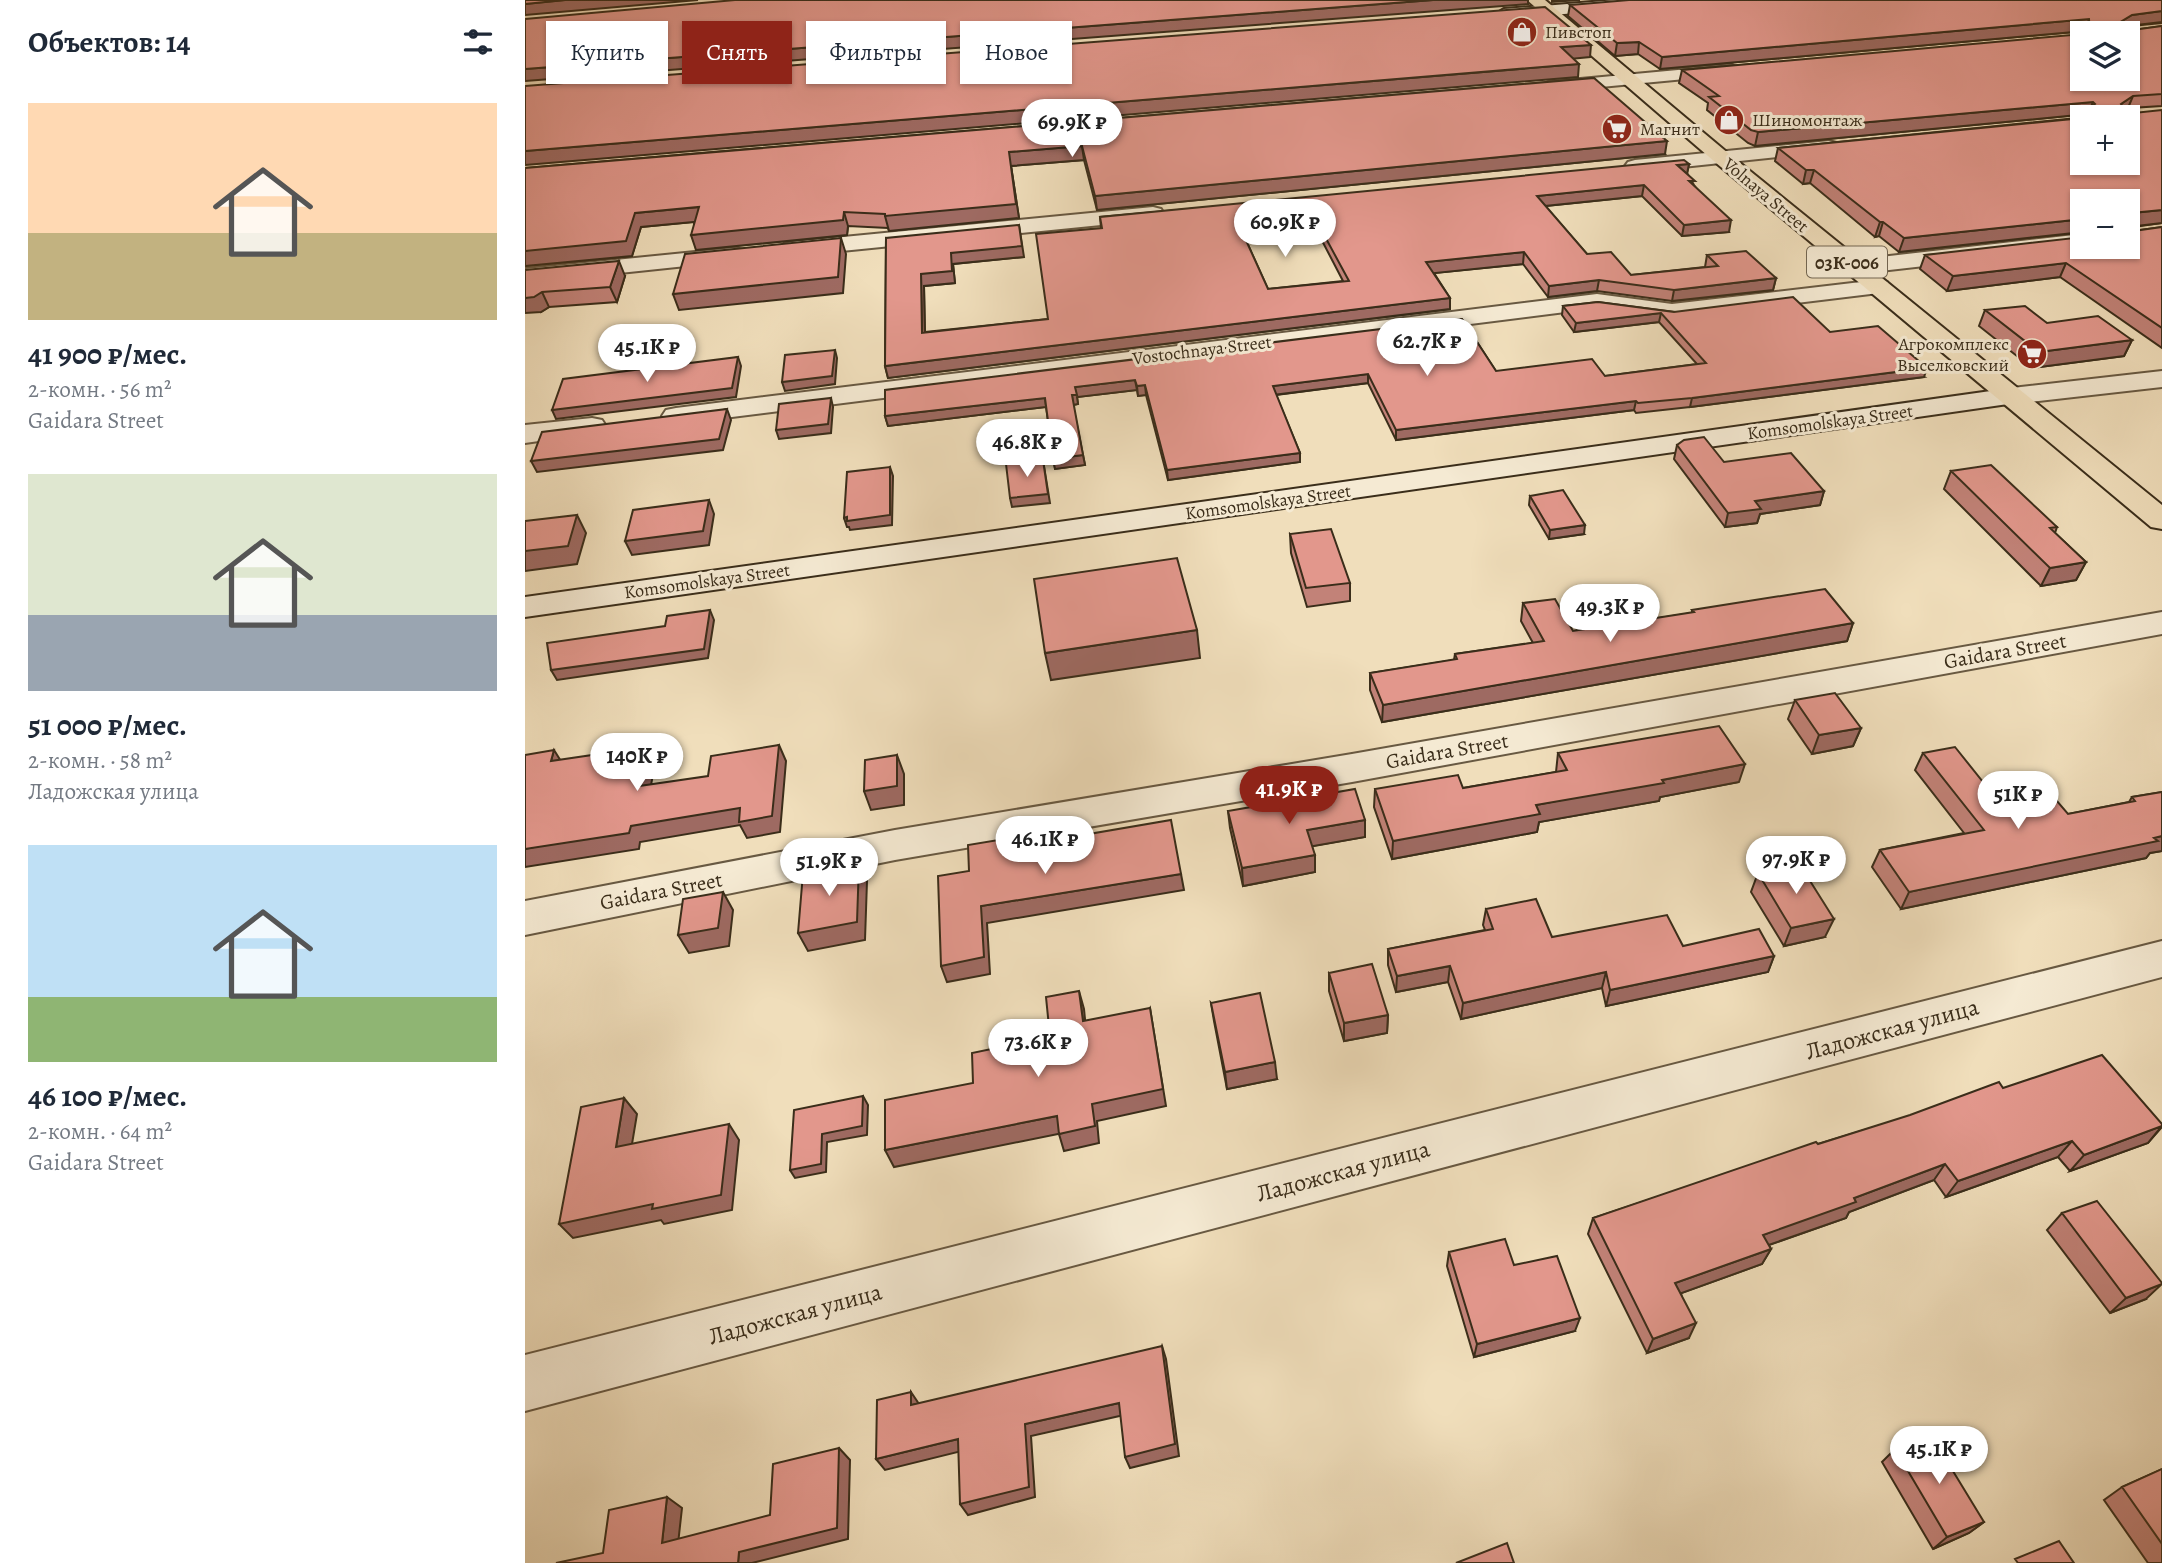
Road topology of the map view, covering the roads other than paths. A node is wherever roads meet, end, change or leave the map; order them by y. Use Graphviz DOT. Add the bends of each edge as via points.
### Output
graph roads {
  1 [pos="1675,0"];
  2 [pos="1541,5"];
  3 [pos="1489,15"];
  4 [pos="1752,68"];
  5 [pos="1627,80"];
  6 [pos="1531,88"];
  7 [pos="1846,145"];
  8 [pos="1722,158"];
  9 [pos="1610,169"];
  10 [pos="1179,211"];
  11 [pos="2070,242"];
  12 [pos="1854,267"];
  13 [pos="525,276"];
  14 [pos="1878,287"];
  15 [pos="2162,379"];
  16 [pos="2012,396"];
  17 [pos="649,419"];
  18 [pos="621,422"];
  19 [pos="525,434"];
  20 [pos="2162,520"];
  21 [pos="525,607"];
  22 [pos="2162,623"];
  23 [pos="525,918"];
  24 [pos="2162,959"];
  25 [pos="525,1384"];
  1 -- 2 [label="street"];
  2 -- 3 [label="street"];
  2 -- 5 [label="main road, Volnaya Street / 03К-006"];
  4 -- 5 [label="street"];
  5 -- 6 [label="street"];
  5 -- 8 [label="main road, Volnaya Street / 03К-006"];
  7 -- 8 [label="street"];
  8 -- 9 [label="street"];
  8 -- 12 [label="main road, Volnaya Street / 03К-006"];
  10 -- 13 [label="street"];
  11 -- 12 [label="street"];
  12 -- 14 [label="main road, Volnaya Street / 03К-006"];
  14 -- 16 [label="main road, Volnaya Street / 03К-006"];
  14 -- 17 [label="street, Vostochnaya Street" via="1672,311 1597,301"];
  15 -- 16 [label="street, Komsomolskaya Street"];
  16 -- 20 [label="main road, Volnaya Street / 03К-006"];
  16 -- 21 [label="street, Komsomolskaya Street"];
  18 -- 19 [label="street"];
  22 -- 23 [label="street, Gaidara Street" via="895,845"];
  24 -- 25 [label="street, Ладожская улица"];
}
